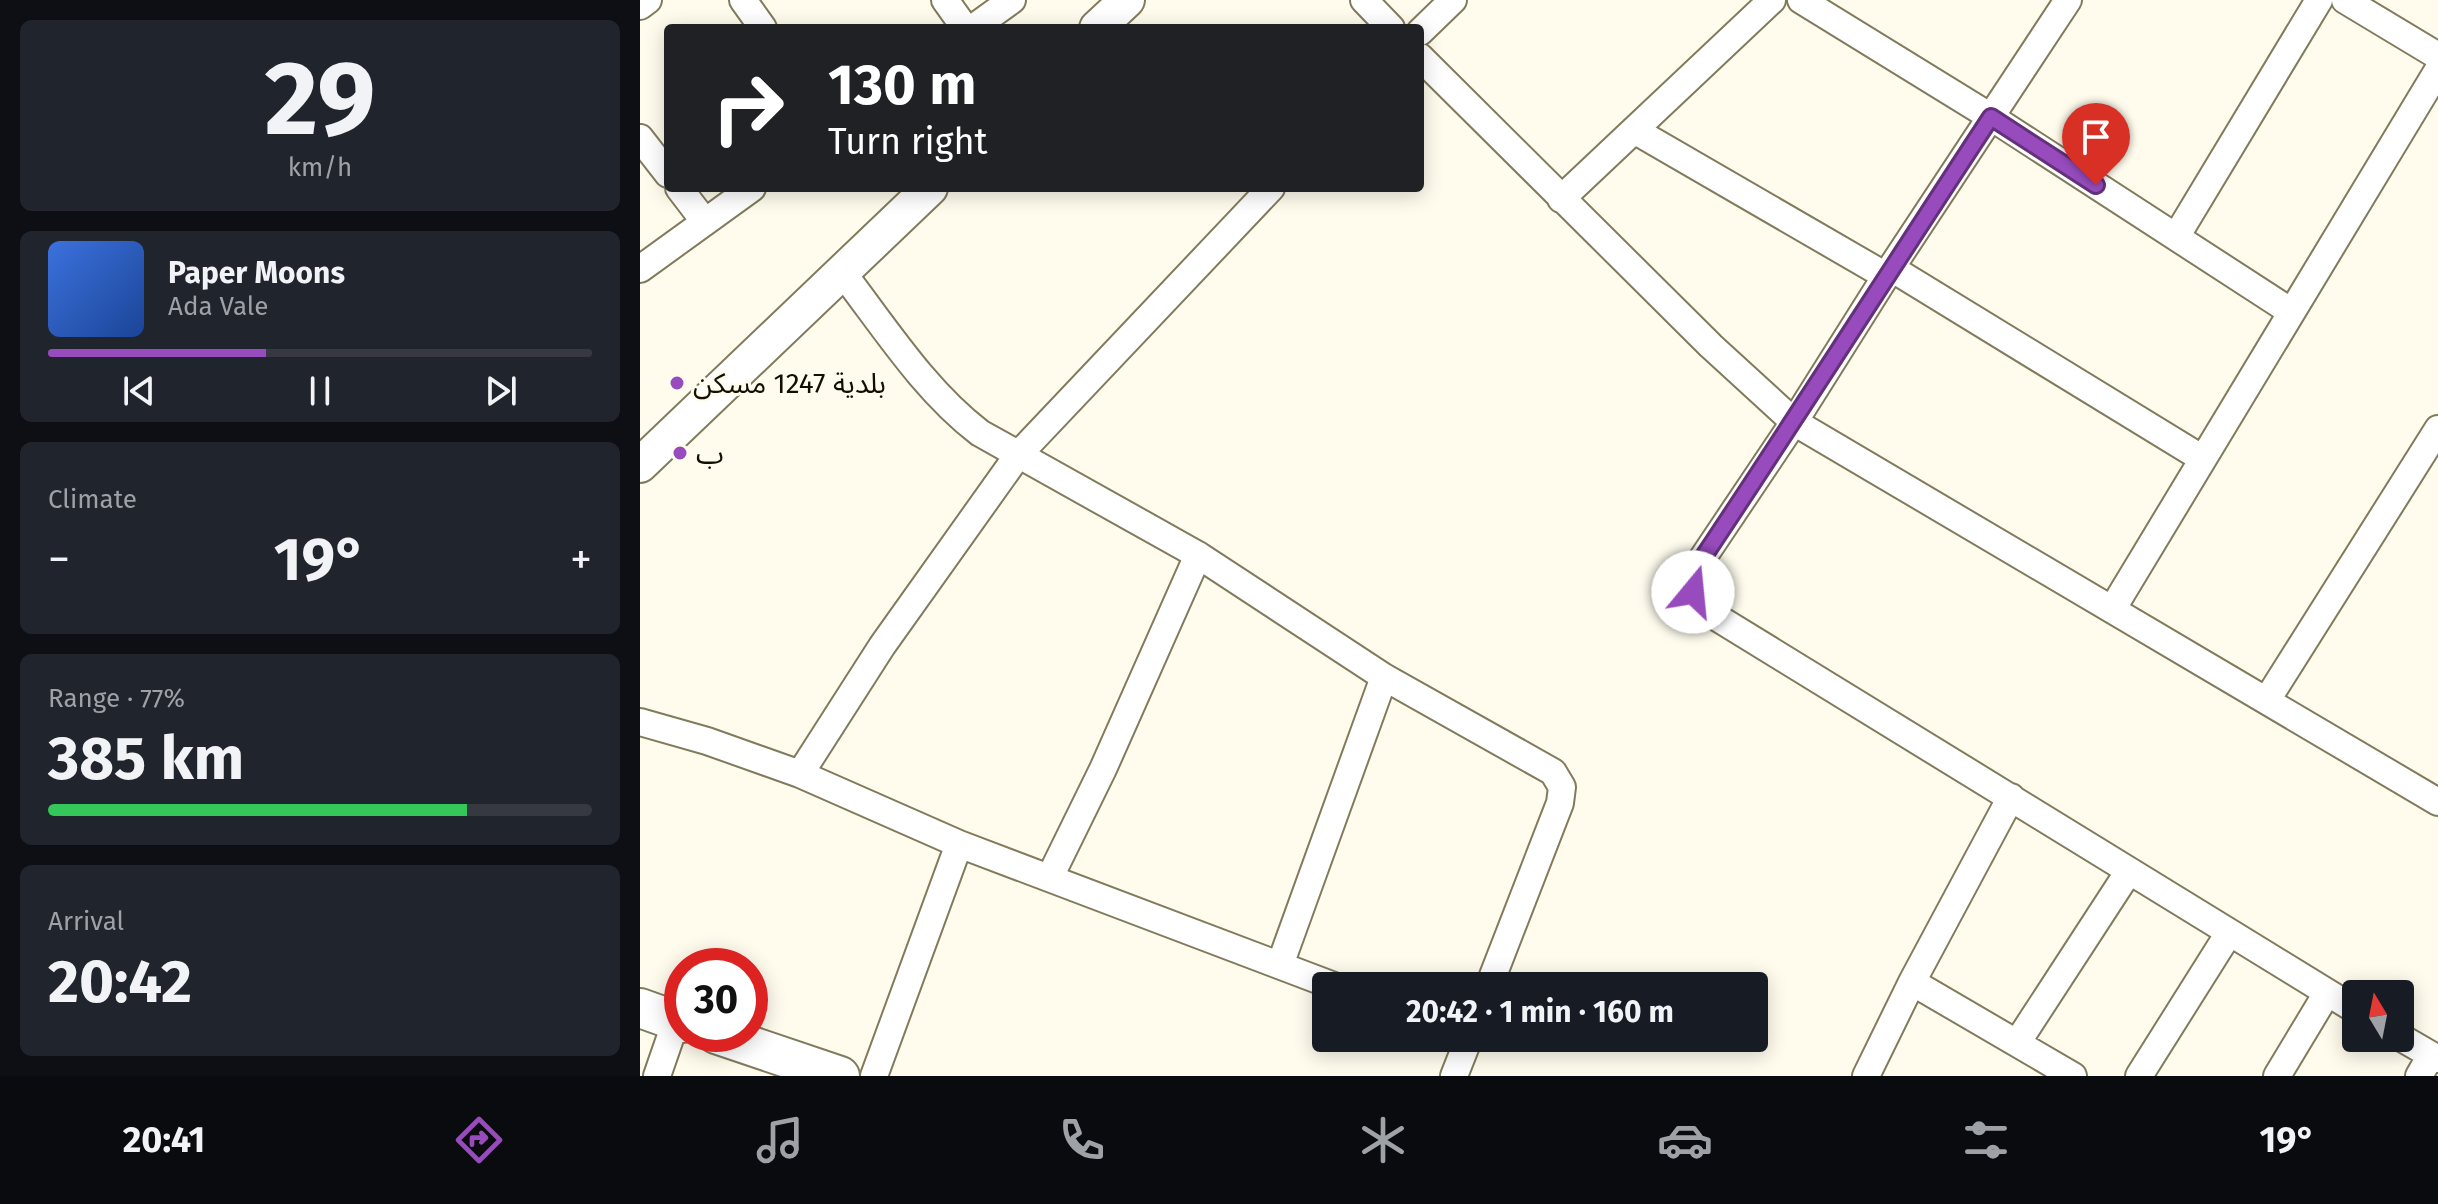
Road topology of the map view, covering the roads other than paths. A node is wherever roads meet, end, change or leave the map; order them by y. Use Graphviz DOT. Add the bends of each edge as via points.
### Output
graph roads {
  1 [pos="648,0"];
  2 [pos="743,0"];
  3 [pos="945,0"];
  4 [pos="1012,0"];
  5 [pos="1127,0"];
  6 [pos="1364,0"];
  7 [pos="1453,0"];
  8 [pos="1772,0"];
  9 [pos="1801,0"];
  10 [pos="2068,0"];
  11 [pos="2319,0"];
  12 [pos="2345,0"];
  13 [pos="640,6"];
  14 [pos="760,24"];
  15 [pos="962,24"];
  16 [pos="979,24"];
  17 [pos="1101,24"];
  18 [pos="1387,24"];
  19 [pos="1424,28"];
  20 [pos="2438,56"];
  21 [pos="1424,61"];
  22 [pos="2438,70"];
  23 [pos="1991,117"];
  24 [pos="1634,130"];
  25 [pos="640,138"];
  26 [pos="664,169"];
  27 [pos="682,192"];
  28 [pos="746,192"];
  29 [pos="926,192"];
  30 [pos="1267,192"];
  31 [pos="1561,199"];
  32 [pos="705,222"];
  33 [pos="2176,237"];
  34 [pos="640,269"];
  35 [pos="842,272"];
  36 [pos="1888,272"];
  37 [pos="2290,311"];
  38 [pos="1794,422"];
  39 [pos="2438,429"];
  40 [pos="1018,455"];
  41 [pos="2203,459"];
  42 [pos="640,465"];
  43 [pos="1198,555"];
  44 [pos="2113,608"];
  45 [pos="1384,677"];
  46 [pos="2267,700"];
  47 [pos="640,722"];
  48 [pos="800,774"];
  49 [pos="2434,790"];
  50 [pos="2011,797"];
  51 [pos="959,844"];
  52 [pos="2129,871"];
  53 [pos="1050,877"];
  54 [pos="2229,933"];
  55 [pos="1280,965"];
  56 [pos="1494,972"];
  57 [pos="1312,977"];
  58 [pos="1912,982"];
  59 [pos="2327,993"];
  60 [pos="2342,1002"];
  61 [pos="640,1008"];
  62 [pos="664,1017"];
  63 [pos="2017,1043"];
  64 [pos="2414,1049"];
  65 [pos="667,1052"];
  66 [pos="763,1052"];
  67 [pos="1463,1052"];
  68 [pos="2430,1063"];
  69 [pos="816,1072"];
  70 [pos="657,1076"];
  71 [pos="874,1076"];
  72 [pos="1454,1076"];
  73 [pos="1866,1076"];
  74 [pos="2073,1076"];
  75 [pos="2139,1076"];
  76 [pos="2277,1076"];
  1 -- 13 [label="street"];
  2 -- 14 [label="street"];
  3 -- 15 [label="street"];
  4 -- 16 [label="street"];
  5 -- 17 [label="street"];
  6 -- 18 [label="street"];
  7 -- 19 [label="street"];
  8 -- 24 [label="street"];
  9 -- 23 [label="street"];
  10 -- 23 [label="street"];
  11 -- 33 [label="street"];
  12 -- 20 [label="street"];
  21 -- 31 [label="street"];
  22 -- 37 [label="street"];
  23 -- 33 [label="street"];
  23 -- 36 [label="street"];
  24 -- 31 [label="street"];
  24 -- 36 [label="street"];
  25 -- 26 [label="street"];
  27 -- 32 [label="street"];
  28 -- 32 [label="street"];
  29 -- 35 [label="street"];
  30 -- 40 [label="street"];
  31 -- 38 [label="street"];
  32 -- 34 [label="street"];
  33 -- 37 [label="street"];
  35 -- 40 [label="street" via="957,415"];
  35 -- 42 [label="street"];
  36 -- 38 [label="street"];
  36 -- 41 [label="street"];
  37 -- 41 [label="street"];
  38 -- 44 [label="street"];
  38 -- 50 [label="street" via="1692,574 1697,603"];
  39 -- 46 [label="street"];
  40 -- 43 [label="street"];
  40 -- 48 [label="street" via="882,646"];
  41 -- 44 [label="street"];
  43 -- 45 [label="street"];
  43 -- 53 [label="street"];
  44 -- 46 [label="street"];
  45 -- 55 [label="street"];
  45 -- 56 [label="street" via="1553,772 1562,787"];
  46 -- 49 [label="street"];
  47 -- 48 [label="street"];
  48 -- 51 [label="street"];
  50 -- 52 [label="street"];
  50 -- 58 [label="street"];
  51 -- 53 [label="street"];
  51 -- 71 [label="street"];
  52 -- 54 [label="street"];
  52 -- 63 [label="street"];
  53 -- 55 [label="street"];
  54 -- 59 [label="street"];
  54 -- 75 [label="street"];
  55 -- 57 [label="street"];
  58 -- 63 [label="street"];
  58 -- 73 [label="street"];
  59 -- 60 [label="street"];
  59 -- 76 [label="street"];
  61 -- 62 [label="main road"];
  63 -- 74 [label="street"];
  64 -- 68 [label="street"];
  65 -- 70 [label="street"];
  66 -- 69 [label="main road"];
  67 -- 72 [label="street"];
}
